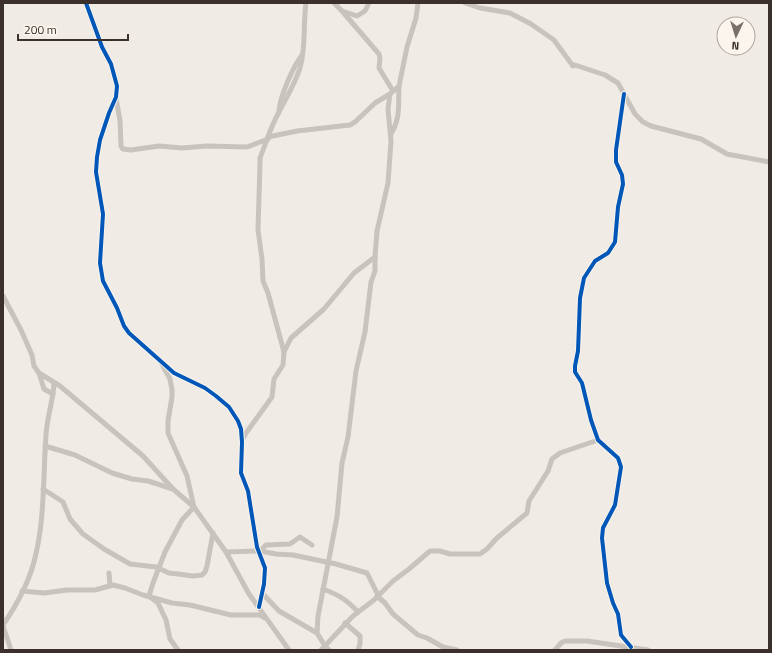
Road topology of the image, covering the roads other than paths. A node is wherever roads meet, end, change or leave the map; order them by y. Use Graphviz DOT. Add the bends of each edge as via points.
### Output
graph roads {
  1 [pos="86,3"];
  2 [pos="306,3"];
  3 [pos="334,3"];
  4 [pos="369,3"];
  5 [pos="418,3"];
  6 [pos="465,3"];
  7 [pos="342,11"];
  8 [pos="399,86"];
  9 [pos="391,92"];
  10 [pos="624,94"];
  11 [pos="116,97"];
  12 [pos="391,134"];
  13 [pos="268,138"];
  14 [pos="769,162"];
  15 [pos="374,257"];
  16 [pos="3,296"];
  17 [pos="284,352"];
  18 [pos="161,361"];
  19 [pos="38,373"];
  20 [pos="54,384"];
  21 [pos="53,394"];
  22 [pos="598,440"];
  23 [pos="242,442"];
  24 [pos="45,446"];
  25 [pos="43,489"];
  26 [pos="173,489"];
  27 [pos="194,507"];
  28 [pos="213,533"];
  29 [pos="312,545"];
  30 [pos="259,551"];
  31 [pos="226,552"];
  32 [pos="328,562"];
  33 [pos="158,568"];
  34 [pos="109,573"];
  35 [pos="110,586"];
  36 [pos="323,589"];
  37 [pos="22,591"];
  38 [pos="262,593"];
  39 [pos="149,596"];
  40 [pos="378,596"];
  41 [pos="259,607"];
  42 [pos="358,612"];
  43 [pos="266,618"];
  44 [pos="345,623"];
  45 [pos="3,626"];
  46 [pos="317,633"];
  47 [pos="632,647"];
  48 [pos="625,648"];
  49 [pos="325,649"];
  50 [pos="11,650"];
  51 [pos="178,650"];
  52 [pos="289,650"];
  53 [pos="358,650"];
  54 [pos="457,650"];
  55 [pos="555,650"];
  56 [pos="648,650"];
  1 -- 11 [label="street" via="115,76"];
  2 -- 13 [label="street" via="300,69"];
  3 -- 7 [label="street"];
  4 -- 7 [label="street" via="365,11 357,16"];
  5 -- 8 [label="street"];
  6 -- 10 [label="street" via="510,13 531,24 554,40 573,66 611,78 618,83"];
  7 -- 9 [label="street" via="379,54 379,68"];
  8 -- 9 [label="street"];
  8 -- 12 [label="street" via="398,116"];
  9 -- 12 [label="street" via="388,109"];
  9 -- 13 [label="street" via="350,125 298,131"];
  10 -- 14 [label="street" via="639,119 651,126 701,139 728,154"];
  10 -- 22 [label="street" via="616,150 616,162 623,184 615,242 608,253 595,262 584,278 575,362"];
  11 -- 13 [label="street" via="121,146 124,149 159,146 247,147"];
  11 -- 18 [label="street" via="108,113 97,158 96,172 102,214 101,273 126,330"];
  12 -- 15 [label="street" via="388,183"];
  13 -- 17 [label="street" via="260,158 258,230 263,284 268,293"];
  15 -- 17 [label="street" via="354,273 324,309 291,338"];
  15 -- 32 [label="street" via="375,271 356,371 349,433 342,463 337,517"];
  16 -- 19 [label="street" via="21,330"];
  17 -- 23 [label="street" via="283,365 274,379 271,399"];
  18 -- 23 [label="street" via="174,373 206,388 229,407 241,429"];
  18 -- 27 [label="street" via="170,379 172,390 168,433 187,476"];
  19 -- 20 [label="street"];
  19 -- 21 [label="street" via="44,389"];
  20 -- 21 [label="street"];
  20 -- 26 [label="street" via="60,386 143,456"];
  21 -- 24 [label="street"];
  22 -- 40 [label="street" via="554,456 548,471 529,501 526,513 484,552 450,554 440,550 430,551"];
  22 -- 47 [label="street" via="620,462 615,505 603,528 602,538 607,582 618,614 621,635"];
  23 -- 30 [label="street" via="241,473 248,491 254,536"];
  24 -- 25 [label="street"];
  24 -- 26 [label="street" via="75,455 112,473"];
  25 -- 33 [label="street" via="63,502 70,519 93,542 128,563"];
  25 -- 37 [label="street" via="41,528 36,553 30,576"];
  26 -- 27 [label="street"];
  27 -- 28 [label="street"];
  27 -- 33 [label="street" via="178,526"];
  28 -- 31 [label="street"];
  28 -- 33 [label="street" via="204,574 197,576 169,573"];
  29 -- 30 [label="street" via="299,537 290,544 266,545"];
  30 -- 31 [label="street"];
  30 -- 32 [label="street"];
  30 -- 38 [label="street" via="265,568"];
  31 -- 41 [label="street" via="241,581"];
  32 -- 36 [label="street"];
  32 -- 40 [label="street" via="367,574"];
  33 -- 39 [label="street"];
  34 -- 35 [label="street"];
  35 -- 37 [label="street" via="95,590 44,593"];
  35 -- 39 [label="street"];
  36 -- 42 [label="street" via="351,603"];
  36 -- 46 [label="street"];
  37 -- 45 [label="street"];
  38 -- 41 [label="street"];
  38 -- 46 [label="street" via="279,611"];
  39 -- 43 [label="street" via="172,604 190,605 223,614 260,615"];
  39 -- 51 [label="street" via="158,604 171,639"];
  40 -- 42 [label="street"];
  40 -- 54 [label="street" via="393,614 418,635 443,647"];
  41 -- 43 [label="street"];
  42 -- 44 [label="street"];
  43 -- 52 [label="street"];
  44 -- 49 [label="street"];
  44 -- 53 [label="street" via="360,636"];
  45 -- 50 [label="street"];
  46 -- 49 [label="street"];
  47 -- 48 [label="street"];
  47 -- 56 [label="street"];
  48 -- 55 [label="street" via="587,641 565,641"];
}
